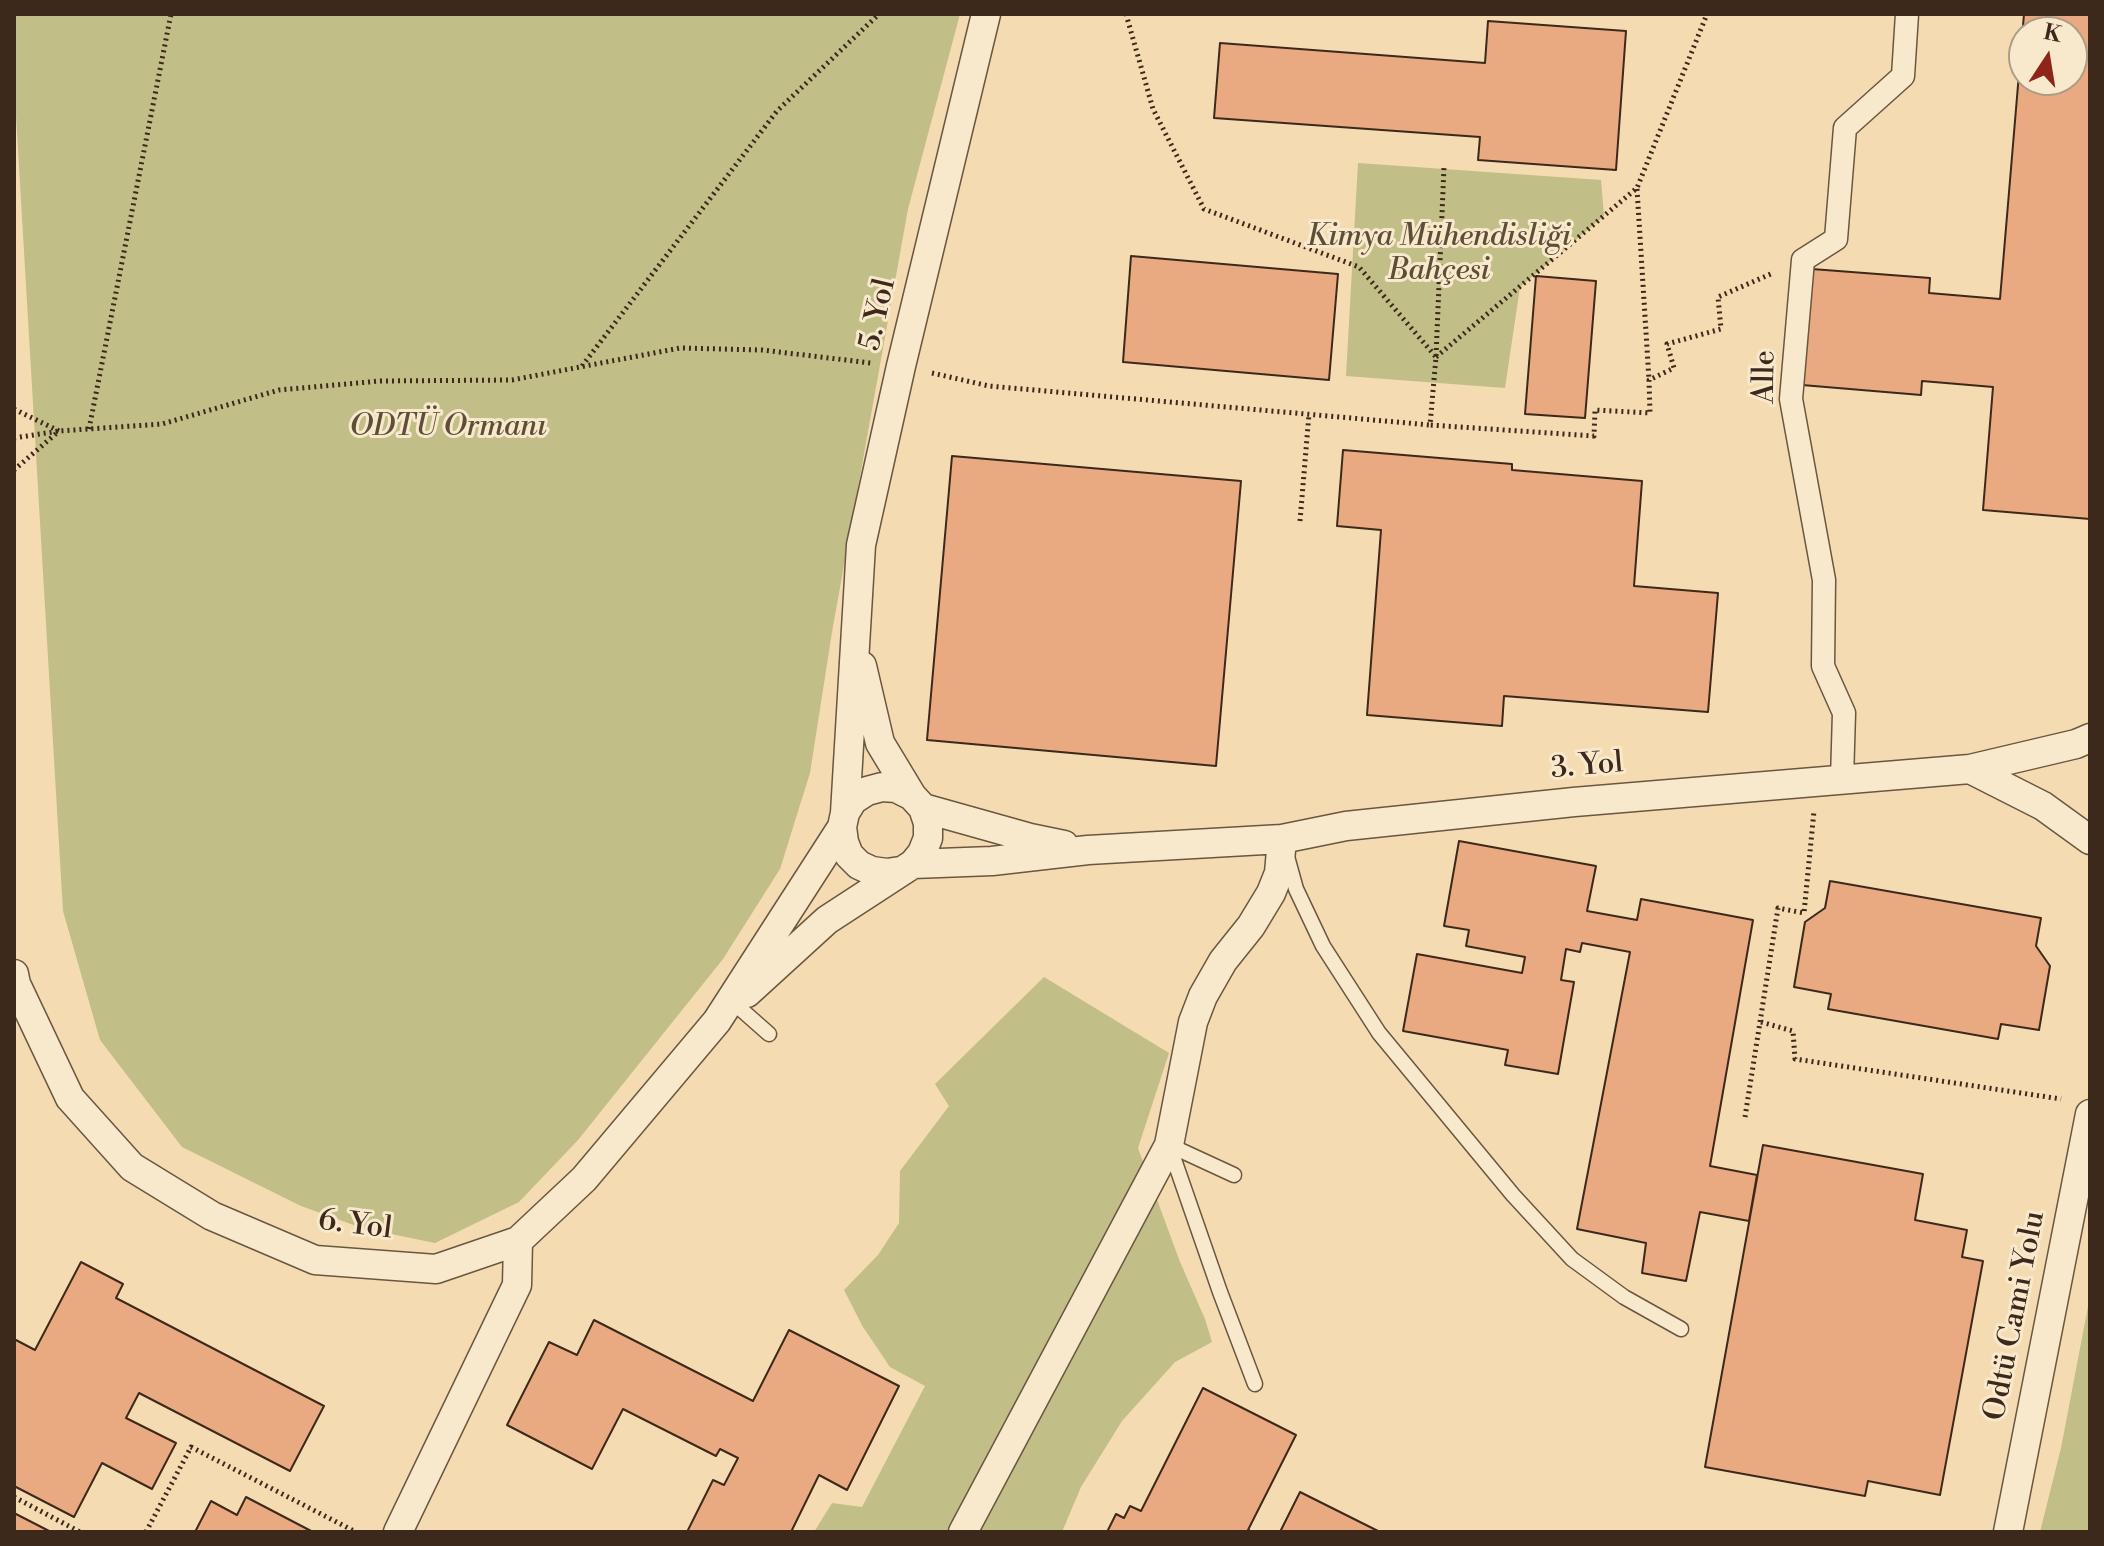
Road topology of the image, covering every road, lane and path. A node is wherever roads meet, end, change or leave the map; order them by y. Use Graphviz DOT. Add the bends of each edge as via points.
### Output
graph roads {
  1 [pos="171,14"];
  2 [pos="879,14"];
  3 [pos="986,14"];
  4 [pos="1126,14"];
  5 [pos="1707,14"];
  6 [pos="1907,14"];
  7 [pos="1444,167"];
  8 [pos="1637,188"];
  9 [pos="1803,260"];
  10 [pos="1436,357"];
  11 [pos="901,366"];
  12 [pos="582,367"];
  13 [pos="1649,380"];
  14 [pos="14,409"];
  15 [pos="1309,414"];
  16 [pos="1430,425"];
  17 [pos="89,429"];
  18 [pos="59,431"];
  19 [pos="14,438"];
  20 [pos="14,470"];
  21 [pos="1300,521"];
  22 [pos="855,634"];
  23 [pos="2090,738"];
  24 [pos="1970,769"];
  25 [pos="1830,780"];
  26 [pos="917,802"];
  27 [pos="844,820"];
  28 [pos="1282,839"];
  29 [pos="2090,840"];
  30 [pos="1088,850"];
  31 [pos="906,867"];
  32 [pos="14,974"];
  33 [pos="726,1012"];
  34 [pos="1761,1022"];
  35 [pos="769,1034"];
  36 [pos="2062,1100"];
  37 [pos="2090,1114"];
  38 [pos="1745,1117"];
  39 [pos="1169,1145"];
  40 [pos="1234,1175"];
  41 [pos="518,1241"];
  42 [pos="1681,1329"];
  43 [pos="1255,1384"];
  44 [pos="14,1497"];
  45 [pos="80,1532"];
  46 [pos="146,1532"];
  47 [pos="356,1532"];
  48 [pos="398,1532"];
  49 [pos="963,1532"];
  50 [pos="2008,1532"];
  1 -- 17 [label="path"];
  2 -- 12 [label="path" via="777,111"];
  3 -- 11 [label="street, 5. Yol"];
  4 -- 10 [label="path" via="1153,109 1204,209 1359,267"];
  5 -- 8 [label="path"];
  6 -- 9 [label="street" via="1903,76 1845,128 1836,239"];
  7 -- 10 [label="path"];
  8 -- 10 [label="path"];
  8 -- 13 [label="path"];
  9 -- 13 [label="path" via="1718,297 1721,329 1667,344 1674,368"];
  9 -- 25 [label="street, Alle" via="1791,399 1824,580 1823,666 1844,713"];
  10 -- 16 [label="path"];
  11 -- 12 [label="path" via="762,350 680,348"];
  11 -- 15 [label="path" via="989,386"];
  11 -- 22 [label="street, 5. Yol" via="861,545"];
  12 -- 17 [label="path" via="512,380 380,381 279,390 162,424"];
  13 -- 16 [label="path" via="1650,413 1595,410 1594,436"];
  14 -- 18 [label="path"];
  15 -- 16 [label="path"];
  15 -- 21 [label="path"];
  17 -- 18 [label="path"];
  18 -- 19 [label="path"];
  18 -- 20 [label="path"];
  22 -- 26 [label="street, 5. Yol" via="880,743"];
  22 -- 27 [label="street, 5. Yol"];
  23 -- 24 [label="street, 3. Yol"];
  24 -- 25 [label="street, 3. Yol"];
  24 -- 29 [label="street" via="2043,806"];
  25 -- 28 [label="street, 3. Yol" via="1346,826"];
  25 -- 34 [label="path" via="1804,913 1778,908"];
  26 -- 27 [label="street" via="896,788 882,787 853,800"];
  26 -- 30 [label="street, 3. Yol" via="1030,838"];
  26 -- 31 [label="street" via="928,823 928,838 922,853"];
  27 -- 31 [label="street" via="844,842 859,865 887,873"];
  27 -- 33 [label="street, 6. Yol"];
  28 -- 30 [label="street, 3. Yol"];
  28 -- 39 [label="street" via="1271,893 1223,961 1193,1022"];
  28 -- 42 [label="lane" via="1308,918 1379,1033 1572,1259"];
  30 -- 31 [label="street, 3. Yol"];
  31 -- 33 [label="street, 6. Yol" via="827,920"];
  32 -- 41 [label="street, 6. Yol" via="70,1098 132,1167 212,1216 315,1260 436,1269"];
  33 -- 35 [label="lane"];
  33 -- 41 [label="street, 6. Yol" via="584,1179"];
  34 -- 36 [label="path" via="1793,1031 1795,1059"];
  34 -- 38 [label="path"];
  37 -- 50 [label="street, Odtü Cami Yolu"];
  39 -- 40 [label="lane"];
  39 -- 43 [label="lane"];
  39 -- 49 [label="street"];
  41 -- 48 [label="street" via="517,1285"];
  44 -- 45 [label="path"];
  46 -- 47 [label="path" via="191,1447"];
}
